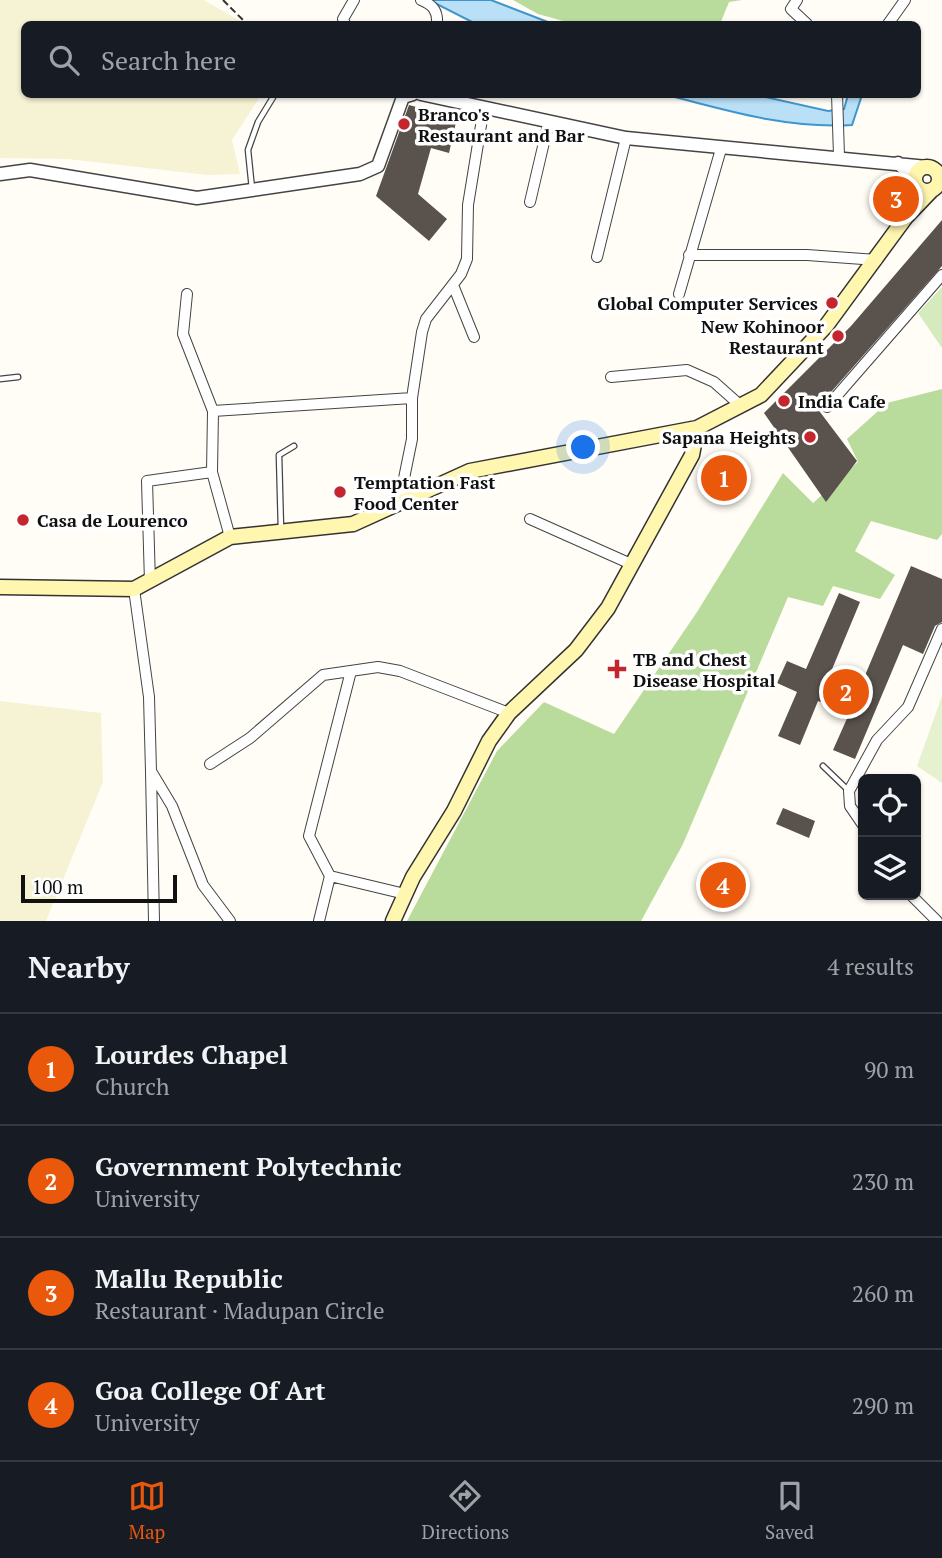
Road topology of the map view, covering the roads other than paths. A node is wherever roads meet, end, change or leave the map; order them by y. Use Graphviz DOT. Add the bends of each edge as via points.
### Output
graph roads {
  1 [pos="354,0"];
  2 [pos="421,0"];
  3 [pos="797,0"];
  4 [pos="905,0"];
  5 [pos="344,21"];
  6 [pos="437,21"];
  7 [pos="804,21"];
  8 [pos="890,21"];
  9 [pos="273,98"];
  10 [pos="403,98"];
  11 [pos="440,98"];
  12 [pos="837,98"];
  13 [pos="484,107"];
  14 [pos="549,121"];
  15 [pos="626,138"];
  16 [pos="721,149"];
  17 [pos="839,156"];
  18 [pos="898,163"];
  19 [pos="934,168"];
  20 [pos="0,174"];
  21 [pos="915,181"];
  22 [pos="937,186"];
  23 [pos="252,190"];
  24 [pos="530,202"];
  25 [pos="906,217"];
  26 [pos="690,255"];
  27 [pos="597,257"];
  28 [pos="877,260"];
  29 [pos="942,275"];
  30 [pos="453,285"];
  31 [pos="187,294"];
  32 [pos="679,294"];
  33 [pos="474,337"];
  34 [pos="18,377"];
  35 [pos="611,377"];
  36 [pos="0,379"];
  37 [pos="412,398"];
  38 [pos="741,406"];
  39 [pos="827,407"];
  40 [pos="213,411"];
  41 [pos="697,428"];
  42 [pos="294,446"];
  43 [pos="212,472"];
  44 [pos="400,503"];
  45 [pos="530,519"];
  46 [pos="281,531"];
  47 [pos="230,537"];
  48 [pos="631,564"];
  49 [pos="150,582"];
  50 [pos="0,587"];
  51 [pos="134,589"];
  52 [pos="942,629"];
  53 [pos="351,671"];
  54 [pos="509,713"];
  55 [pos="210,764"];
  56 [pos="823,766"];
  57 [pos="151,771"];
  58 [pos="849,791"];
  59 [pos="858,818"];
  60 [pos="330,876"];
  61 [pos="405,894"];
  62 [pos="916,900"];
  63 [pos="154,921"];
  64 [pos="230,921"];
  65 [pos="319,921"];
  66 [pos="393,921"];
  67 [pos="937,921"];
  1 -- 5 [label="street"];
  2 -- 6 [label="street" via="437,13"];
  3 -- 7 [label="street" via="791,9"];
  4 -- 8 [label="street"];
  9 -- 23 [label="lane" via="248,150"];
  10 -- 23 [label="street" via="378,166 360,174"];
  11 -- 13 [label="street"];
  12 -- 17 [label="street"];
  13 -- 14 [label="street"];
  13 -- 30 [label="street" via="468,205 467,259"];
  14 -- 15 [label="street"];
  14 -- 24 [label="street"];
  15 -- 16 [label="street"];
  15 -- 27 [label="street"];
  16 -- 17 [label="street"];
  16 -- 26 [label="street"];
  17 -- 18 [label="street"];
  18 -- 19 [label="street"];
  18 -- 21 [label="street"];
  19 -- 21 [label="main road" via="918,170"];
  19 -- 22 [label="main road"];
  20 -- 23 [label="street" via="30,170 197,198"];
  21 -- 22 [label="main road" via="922,191"];
  21 -- 25 [label="main road"];
  22 -- 25 [label="main road"];
  25 -- 28 [label="main road"];
  26 -- 28 [label="street"];
  26 -- 32 [label="street"];
  28 -- 38 [label="main road" via="826,326 761,395"];
  29 -- 39 [label="street"];
  30 -- 33 [label="street"];
  30 -- 37 [label="street" via="426,320"];
  31 -- 40 [label="street" via="183,334"];
  34 -- 36 [label="lane"];
  35 -- 38 [label="street" via="687,370 713,382"];
  37 -- 40 [label="street"];
  37 -- 44 [label="street" via="412,439"];
  38 -- 41 [label="main road"];
  40 -- 43 [label="street"];
  41 -- 44 [label="main road" via="470,471"];
  41 -- 48 [label="main road" via="692,455"];
  42 -- 46 [label="lane" via="279,455"];
  43 -- 47 [label="street"];
  43 -- 49 [label="street" via="147,481"];
  44 -- 46 [label="main road" via="353,524"];
  45 -- 48 [label="street"];
  46 -- 47 [label="main road"];
  47 -- 49 [label="main road"];
  48 -- 54 [label="main road" via="608,608 576,650"];
  49 -- 51 [label="main road"];
  50 -- 51 [label="main road"];
  51 -- 57 [label="street" via="149,697"];
  52 -- 58 [label="street" via="908,707 877,740"];
  53 -- 54 [label="street" via="378,667 400,671"];
  53 -- 55 [label="street" via="323,675 250,738"];
  53 -- 60 [label="street" via="309,836"];
  54 -- 61 [label="main road"];
  56 -- 58 [label="lane"];
  57 -- 63 [label="street"];
  57 -- 64 [label="street" via="173,806 203,885"];
  58 -- 59 [label="street" via="850,806"];
  60 -- 61 [label="street"];
  60 -- 65 [label="street"];
  61 -- 66 [label="main road"];
  62 -- 67 [label="street"];
}
